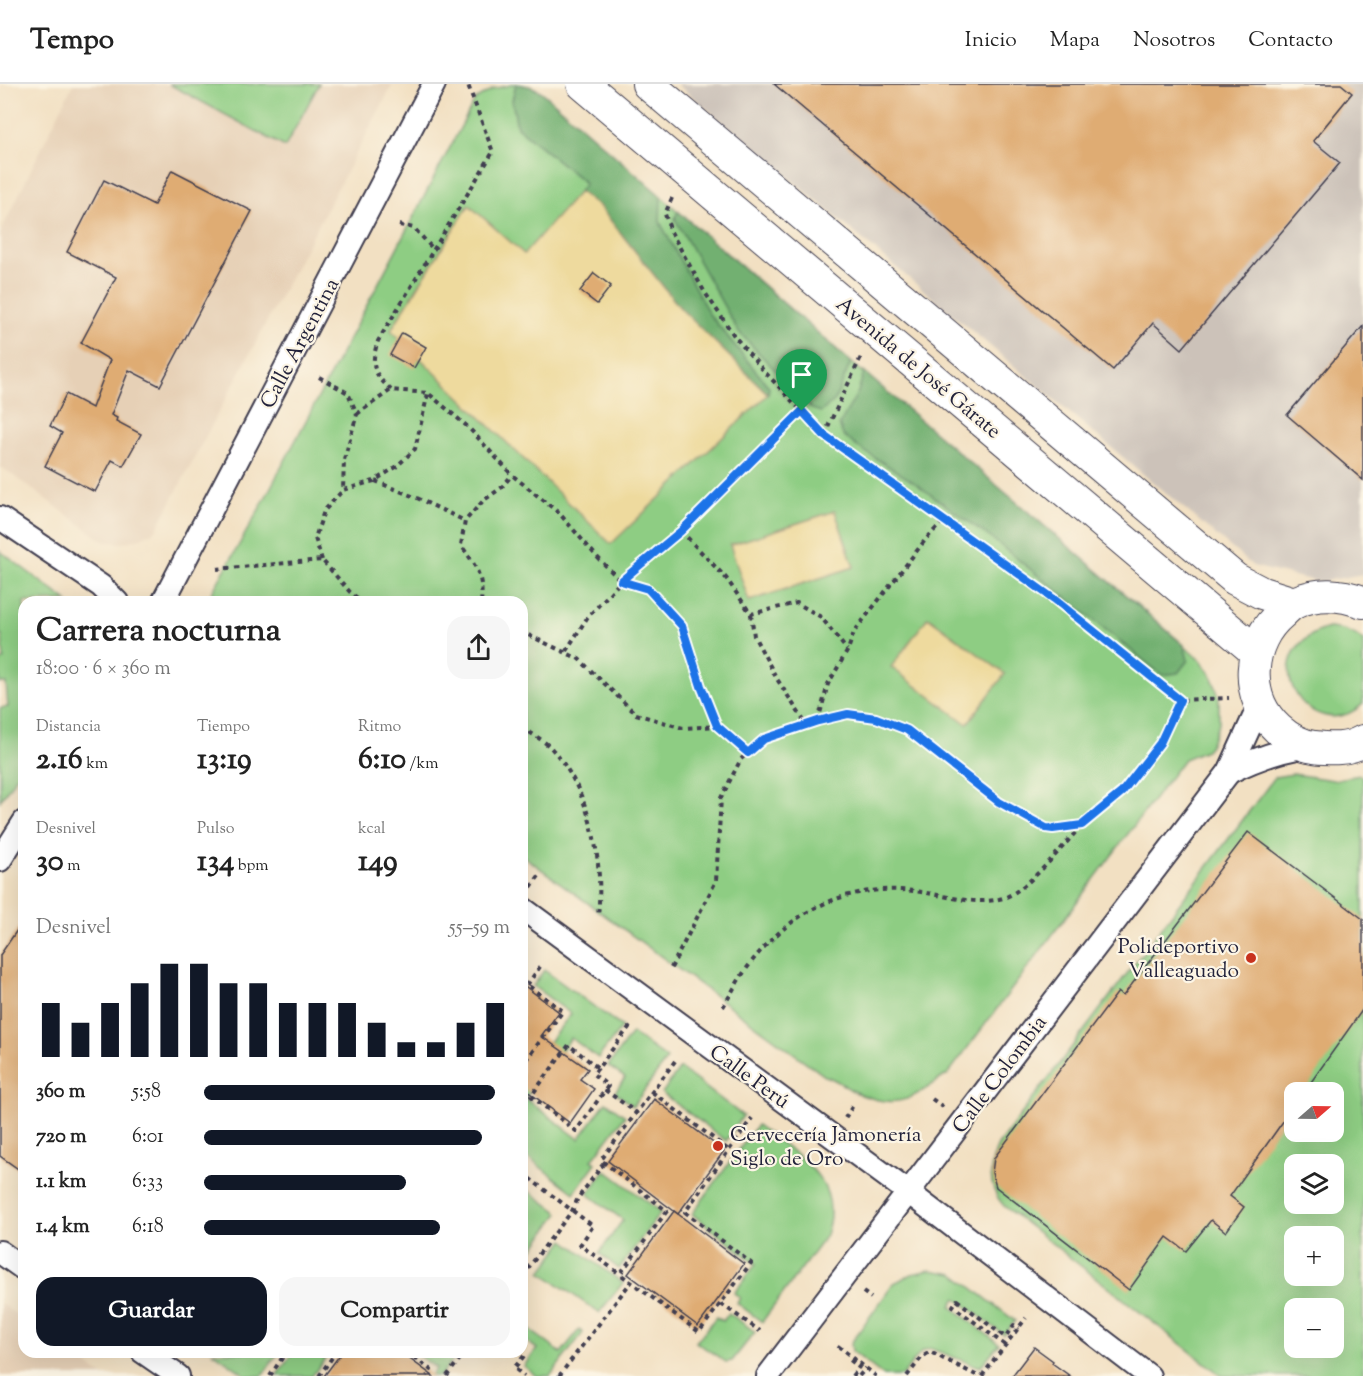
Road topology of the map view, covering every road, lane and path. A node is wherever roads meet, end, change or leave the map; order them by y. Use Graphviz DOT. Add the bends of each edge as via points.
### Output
graph roads {
  1 [pos="434,84"];
  2 [pos="583,84"];
  3 [pos="648,84"];
  4 [pos="468,85"];
  5 [pos="674,195"];
  6 [pos="399,225"];
  7 [pos="433,249"];
  8 [pos="862,356"];
  9 [pos="319,377"];
  10 [pos="391,390"];
  11 [pos="428,393"];
  12 [pos="802,411"];
  13 [pos="357,414"];
  14 [pos="824,435"];
  15 [pos="512,475"];
  16 [pos="374,481"];
  17 [pos="343,490"];
  18 [pos="0,518"];
  19 [pos="945,519"];
  20 [pos="465,521"];
  21 [pos="681,531"];
  22 [pos="322,560"];
  23 [pos="217,569"];
  24 [pos="621,581"];
  25 [pos="1355,594"];
  26 [pos="111,596"];
  27 [pos="166,596"];
  28 [pos="355,596"];
  29 [pos="482,596"];
  30 [pos="1294,603"];
  31 [pos="751,614"];
  32 [pos="528,634"];
  33 [pos="848,650"];
  34 [pos="566,651"];
  35 [pos="1255,651"];
  36 [pos="1229,698"];
  37 [pos="1180,700"];
  38 [pos="1260,704"];
  39 [pos="818,721"];
  40 [pos="806,724"];
  41 [pos="717,726"];
  42 [pos="528,731"];
  43 [pos="1361,745"];
  44 [pos="1308,746"];
  45 [pos="748,753"];
  46 [pos="1228,772"];
  47 [pos="1082,825"];
  48 [pos="18,832"];
  49 [pos="0,860"];
  50 [pos="528,912"];
  51 [pos="598,915"];
  52 [pos="542,964"];
  53 [pos="671,968"];
  54 [pos="528,983"];
  55 [pos="528,987"];
  56 [pos="723,1007"];
  57 [pos="630,1026"];
  58 [pos="528,1057"];
  59 [pos="675,1061"];
  60 [pos="598,1068"];
  61 [pos="605,1090"];
  62 [pos="652,1092"];
  63 [pos="636,1113"];
  64 [pos="752,1118"];
  65 [pos="730,1151"];
  66 [pos="604,1163"];
  67 [pos="528,1178"];
  68 [pos="908,1192"];
  69 [pos="572,1211"];
  70 [pos="0,1252"];
  71 [pos="18,1265"];
  72 [pos="528,1268"];
  73 [pos="620,1274"];
  74 [pos="631,1282"];
  75 [pos="721,1304"];
  76 [pos="1026,1318"];
  77 [pos="1019,1328"];
  78 [pos="760,1331"];
  79 [pos="1005,1345"];
  80 [pos="838,1346"];
  81 [pos="852,1357"];
  82 [pos="152,1358"];
  83 [pos="282,1358"];
  84 [pos="332,1358"];
  85 [pos="415,1358"];
  86 [pos="460,1358"];
  87 [pos="522,1358"];
  88 [pos="866,1368"];
  89 [pos="178,1376"];
  90 [pos="270,1376"];
  91 [pos="319,1376"];
  92 [pos="427,1376"];
  93 [pos="447,1376"];
  94 [pos="524,1376"];
  95 [pos="559,1376"];
  96 [pos="768,1376"];
  97 [pos="852,1376"];
  98 [pos="859,1376"];
  99 [pos="876,1376"];
  100 [pos="907,1376"];
  101 [pos="980,1376"];
  102 [pos="1149,1376"];
  1 -- 27 [label="street, Calle Argentina"];
  2 -- 35 [label="main road, Avenida de José Gárate"];
  3 -- 30 [label="main road, Avenida de José Gárate" via="1235,579"];
  4 -- 7 [label="path" via="493,152"];
  5 -- 12 [label="path" via="665,214 704,291 735,337"];
  6 -- 7 [label="path" via="414,228"];
  7 -- 10 [label="path" via="372,359 378,378"];
  8 -- 14 [label="path"];
  9 -- 13 [label="path" via="348,393"];
  10 -- 11 [label="path"];
  10 -- 13 [label="path"];
  11 -- 15 [label="path" via="468,427"];
  11 -- 16 [label="path" via="415,449"];
  12 -- 14 [label="path"];
  12 -- 21 [label="path"];
  13 -- 17 [label="path" via="344,460"];
  14 -- 19 [label="path"];
  15 -- 20 [label="path"];
  15 -- 24 [label="path" via="559,513"];
  16 -- 17 [label="path"];
  16 -- 20 [label="path"];
  17 -- 22 [label="path" via="324,511 315,538"];
  18 -- 26 [label="street"];
  19 -- 33 [label="path" via="854,632"];
  19 -- 37 [label="path" via="1054,599"];
  20 -- 29 [label="path" via="461,545 478,568"];
  21 -- 24 [label="path"];
  21 -- 31 [label="path" via="726,578"];
  22 -- 23 [label="path"];
  22 -- 28 [label="path"];
  24 -- 34 [label="path" via="587,618"];
  24 -- 41 [label="path" via="648,589 682,626"];
  25 -- 30 [label="main road" via="1316,596"];
  30 -- 35 [label="main road" via="1270,623"];
  31 -- 33 [label="path" via="797,603 821,617"];
  31 -- 40 [label="path" via="754,636"];
  32 -- 41 [label="path" via="579,659 636,714 683,728"];
  33 -- 39 [label="path" via="828,684"];
  35 -- 38 [label="main road" via="1252,678"];
  36 -- 37 [label="path"];
  37 -- 47 [label="path" via="1160,743 1135,776"];
  38 -- 44 [label="main road" via="1272,723 1288,737"];
  38 -- 46 [label="street, Calle Colombia"];
  39 -- 40 [label="path"];
  39 -- 47 [label="path" via="848,714 876,718 907,730 999,802 1046,828"];
  40 -- 45 [label="path" via="764,739"];
  41 -- 45 [label="path"];
  42 -- 51 [label="path" via="551,748 577,786 599,864"];
  43 -- 44 [label="main road" via="1332,749"];
  44 -- 46 [label="street, Calle Colombia" via="1260,757"];
  45 -- 53 [label="path" via="721,798 716,881"];
  46 -- 68 [label="street, Calle Colombia"];
  47 -- 56 [label="path" via="1036,875 1008,896 982,902 877,889 858,891 806,912 765,945"];
  48 -- 49 [label="street"];
  50 -- 68 [label="street, Calle Perú"];
  52 -- 54 [label="path"];
  55 -- 58 [label="path" via="563,1011"];
  57 -- 60 [label="path"];
  59 -- 62 [label="path"];
  60 -- 61 [label="path" via="593,1074 608,1086"];
  60 -- 61 [label="path" via="569,1045 531,1096 576,1131"];
  61 -- 63 [label="path"];
  62 -- 63 [label="path"];
  62 -- 65 [label="path"];
  63 -- 66 [label="path" via="602,1160"];
  64 -- 65 [label="path"];
  65 -- 75 [label="path" via="685,1212 751,1263"];
  66 -- 69 [label="path"];
  66 -- 73 [label="path" via="667,1211"];
  67 -- 69 [label="path"];
  68 -- 96 [label="street, Calle Colombia"];
  68 -- 102 [label="street, Calle Perú"];
  69 -- 72 [label="path"];
  69 -- 73 [label="path" via="593,1226 580,1245"];
  70 -- 71 [label="street"];
  73 -- 74 [label="path"];
  74 -- 75 [label="path" via="699,1332"];
  74 -- 95 [label="path"];
  75 -- 78 [label="path"];
  76 -- 77 [label="path"];
  77 -- 79 [label="path"];
  77 -- 79 [label="path" via="1014,1325 1005,1337 957,1300 953,1306"];
  79 -- 101 [label="path"];
  80 -- 81 [label="path"];
  81 -- 88 [label="path"];
  81 -- 97 [label="path" via="850,1360 859,1367"];
  82 -- 89 [label="street"];
  83 -- 90 [label="path"];
  84 -- 91 [label="path"];
  85 -- 92 [label="path" via="431,1370"];
  86 -- 93 [label="path"];
  87 -- 94 [label="path" via="514,1368"];
  88 -- 98 [label="path"];
  88 -- 99 [label="path"];
  100 -- 101 [label="path" via="930,1353"];
}
